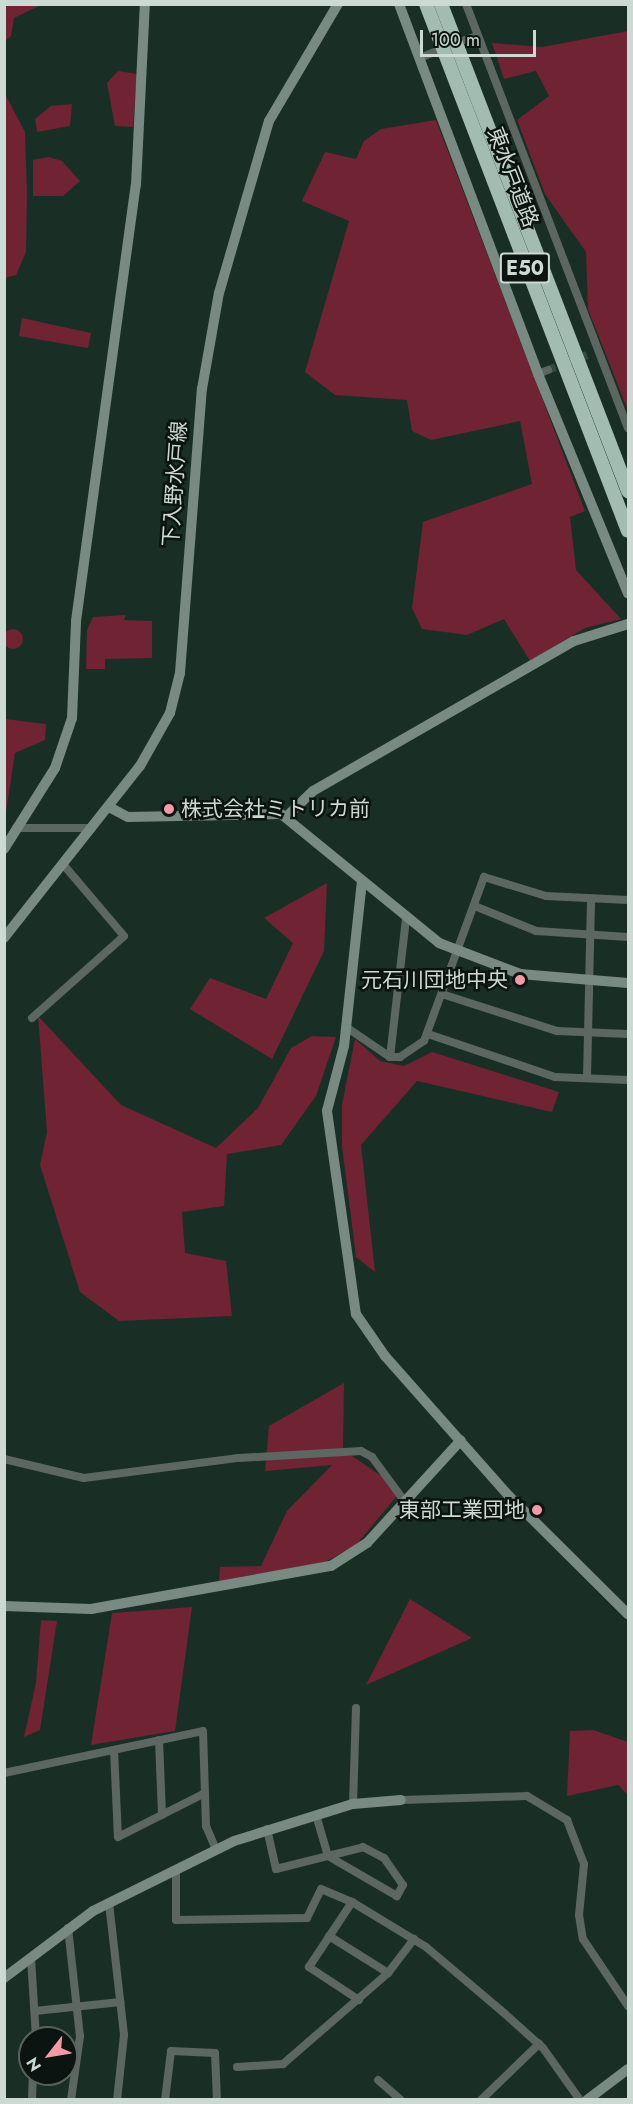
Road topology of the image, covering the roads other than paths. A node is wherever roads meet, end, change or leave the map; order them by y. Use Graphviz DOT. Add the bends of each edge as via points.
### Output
graph roads {
  1 [pos="145,4"];
  2 [pos="338,4"];
  3 [pos="399,4"];
  4 [pos="426,4"];
  5 [pos="441,4"];
  6 [pos="466,4"];
  7 [pos="477,36"];
  8 [pos="465,40"];
  9 [pos="434,52"];
  10 [pos="420,57"];
  11 [pos="597,351"];
  12 [pos="587,355"];
  13 [pos="628,428"];
  14 [pos="628,491"];
  15 [pos="628,531"];
  16 [pos="628,593"];
  17 [pos="628,624"];
  18 [pos="109,807"];
  19 [pos="286,817"];
  20 [pos="16,828"];
  21 [pos="92,828"];
  22 [pos="4,849"];
  23 [pos="63,864"];
  24 [pos="362,881"];
  25 [pos="591,899"];
  26 [pos="628,900"];
  27 [pos="477,907"];
  28 [pos="406,918"];
  29 [pos="591,936"];
  30 [pos="628,937"];
  31 [pos="4,938"];
  32 [pos="459,951"];
  33 [pos="590,981"];
  34 [pos="628,983"];
  35 [pos="444,995"];
  36 [pos="32,1018"];
  37 [pos="346,1027"];
  38 [pos="588,1032"];
  39 [pos="428,1034"];
  40 [pos="628,1034"];
  41 [pos="390,1057"];
  42 [pos="587,1078"];
  43 [pos="628,1080"];
  44 [pos="461,1440"];
  45 [pos="4,1458"];
  46 [pos="405,1502"];
  47 [pos="4,1606"];
  48 [pos="628,1614"];
  49 [pos="356,1708"];
  50 [pos="159,1740"];
  51 [pos="114,1750"];
  52 [pos="4,1773"];
  53 [pos="205,1793"];
  54 [pos="401,1800"];
  55 [pos="353,1804"];
  56 [pos="162,1815"];
  57 [pos="316,1815"];
  58 [pos="267,1829"];
  59 [pos="216,1850"];
  60 [pos="328,1856"];
  61 [pos="177,1871"];
  62 [pos="352,1902"];
  63 [pos="109,1903"];
  64 [pos="68,1928"];
  65 [pos="329,1936"];
  66 [pos="414,1939"];
  67 [pos="30,1958"];
  68 [pos="388,1973"];
  69 [pos="4,1978"];
  70 [pos="359,2000"];
  71 [pos="121,2002"];
  72 [pos="628,2006"];
  73 [pos="77,2008"];
  74 [pos="35,2011"];
  75 [pos="36,2026"];
  76 [pos="539,2044"];
  77 [pos="237,2067"];
  78 [pos="628,2069"];
  79 [pos="378,2080"];
  80 [pos="71,2100"];
  81 [pos="117,2100"];
  82 [pos="165,2100"];
  83 [pos="217,2100"];
  84 [pos="401,2100"];
  85 [pos="481,2100"];
  86 [pos="580,2100"];
  87 [pos="587,2100"];
  1 -- 20 [label="street" via="136,185 76,621 72,718 66,746"];
  2 -- 18 [label="street, 下入野水戸線" via="287,83 254,162 219,293 202,388 178,687 157,741"];
  3 -- 10 [label="street"];
  4 -- 15 [label="highway, 東水戸道路 / E50"];
  5 -- 14 [label="highway, 東水戸道路 / E50"];
  6 -- 7 [label="street"];
  7 -- 8 [label="street"];
  7 -- 11 [label="street"];
  9 -- 10 [label="street"];
  10 -- 16 [label="street"];
  11 -- 12 [label="street"];
  11 -- 13 [label="street"];
  17 -- 19 [label="street" via="574,641 313,791"];
  18 -- 19 [label="street" via="128,817 275,812"];
  18 -- 21 [label="street, 下入野水戸線"];
  19 -- 24 [label="street"];
  20 -- 21 [label="street"];
  20 -- 22 [label="street"];
  21 -- 23 [label="street, 下入野水戸線"];
  23 -- 31 [label="street, 下入野水戸線"];
  23 -- 36 [label="street" via="124,936"];
  24 -- 28 [label="street"];
  24 -- 37 [label="street"];
  25 -- 26 [label="street"];
  25 -- 27 [label="street" via="546,896 494,876 484,877"];
  25 -- 29 [label="street"];
  27 -- 29 [label="street" via="536,931"];
  27 -- 32 [label="street"];
  28 -- 32 [label="street" via="429,937"];
  28 -- 41 [label="street"];
  29 -- 30 [label="street"];
  29 -- 33 [label="street"];
  32 -- 33 [label="street" via="520,974"];
  32 -- 35 [label="street"];
  33 -- 34 [label="street"];
  33 -- 38 [label="street"];
  35 -- 38 [label="street" via="491,1014 557,1031"];
  35 -- 39 [label="street"];
  37 -- 41 [label="street"];
  37 -- 44 [label="street" via="327,1111 356,1314 373,1341"];
  38 -- 40 [label="street"];
  38 -- 42 [label="street"];
  39 -- 41 [label="street" via="407,1053"];
  39 -- 42 [label="street" via="555,1077"];
  42 -- 43 [label="street"];
  44 -- 46 [label="street"];
  44 -- 48 [label="street" via="573,1563"];
  45 -- 46 [label="street" via="84,1478 239,1458 362,1452 379,1465"];
  46 -- 47 [label="street" via="357,1551 323,1569 92,1609"];
  49 -- 55 [label="street"];
  50 -- 51 [label="street"];
  50 -- 53 [label="street" via="202,1731"];
  50 -- 56 [label="street"];
  51 -- 52 [label="street"];
  51 -- 56 [label="street" via="118,1837"];
  53 -- 56 [label="street"];
  53 -- 59 [label="street" via="206,1826"];
  54 -- 55 [label="street"];
  54 -- 72 [label="street" via="527,1797 567,1820 584,1864 579,1915 583,1939"];
  55 -- 57 [label="street"];
  57 -- 58 [label="street"];
  57 -- 60 [label="street"];
  58 -- 59 [label="street"];
  58 -- 60 [label="street" via="276,1869"];
  59 -- 61 [label="street"];
  60 -- 60 [label="street" via="397,1896 403,1885 384,1858 363,1847"];
  61 -- 62 [label="street" via="176,1920 307,1918 321,1889"];
  61 -- 63 [label="street"];
  62 -- 65 [label="street"];
  62 -- 66 [label="street"];
  63 -- 64 [label="street"];
  63 -- 71 [label="street"];
  64 -- 67 [label="street"];
  64 -- 73 [label="street"];
  65 -- 68 [label="street"];
  65 -- 70 [label="street" via="309,1968"];
  66 -- 68 [label="street"];
  66 -- 76 [label="street"];
  67 -- 69 [label="street"];
  67 -- 74 [label="street"];
  68 -- 70 [label="street"];
  70 -- 77 [label="street" via="284,2064"];
  71 -- 73 [label="street"];
  71 -- 81 [label="street" via="124,2035"];
  73 -- 74 [label="street"];
  73 -- 80 [label="street" via="80,2036"];
  74 -- 75 [label="street"];
  76 -- 85 [label="street"];
  76 -- 86 [label="street"];
  78 -- 87 [label="street"];
  79 -- 84 [label="street"];
  82 -- 83 [label="street" via="171,2051 215,2053"];
}
